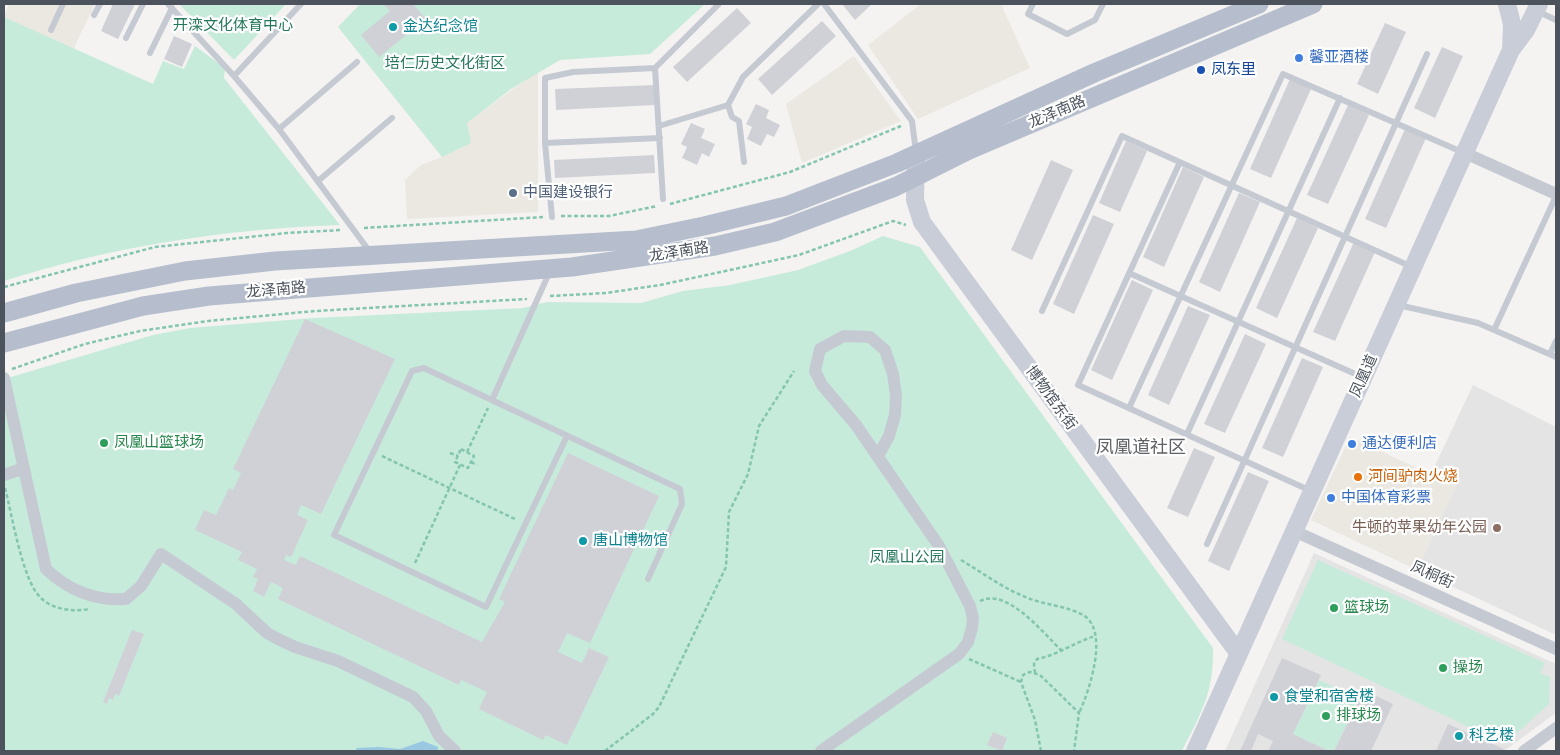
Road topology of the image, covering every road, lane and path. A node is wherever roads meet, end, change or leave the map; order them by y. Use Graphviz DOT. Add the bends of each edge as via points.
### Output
graph roads {
  1 [pos="63,4"];
  2 [pos="100,4"];
  3 [pos="143,4"];
  4 [pos="301,4"];
  5 [pos="719,4"];
  6 [pos="818,4"];
  7 [pos="824,4"];
  8 [pos="1033,4"];
  9 [pos="1104,4"];
  10 [pos="1259,4"];
  11 [pos="1313,4"];
  12 [pos="1507,4"];
  13 [pos="170,6"];
  14 [pos="1537,7"];
  15 [pos="94,15"];
  16 [pos="1556,20"];
  17 [pos="51,30"];
  18 [pos="126,38"];
  19 [pos="1511,50"];
  20 [pos="150,53"];
  21 [pos="1427,54"];
  22 [pos="357,62"];
  23 [pos="655,68"];
  24 [pos="234,76"];
  25 [pos="1340,98"];
  26 [pos="728,105"];
  27 [pos="392,118"];
  28 [pos="1396,123"];
  29 [pos="659,126"];
  30 [pos="901,126"];
  31 [pos="279,129"];
  32 [pos="660,138"];
  33 [pos="545,143"];
  34 [pos="1465,153"];
  35 [pos="916,154"];
  36 [pos="744,162"];
  37 [pos="1180,162"];
  38 [pos="914,176"];
  39 [pos="318,181"];
  40 [pos="1232,186"];
  41 [pos="1556,195"];
  42 [pos="663,199"];
  43 [pos="1288,211"];
  44 [pos="552,217"];
  45 [pos="353,229"];
  46 [pos="912,232"];
  47 [pos="1345,237"];
  48 [pos="372,256"];
  49 [pos="551,268"];
  50 [pos="1413,268"];
  51 [pos="1129,273"];
  52 [pos="4,287"];
  53 [pos="539,296"];
  54 [pos="1181,296"];
  55 [pos="1396,305"];
  56 [pos="1042,311"];
  57 [pos="4,313"];
  58 [pos="1238,321"];
  59 [pos="1494,330"];
  60 [pos="1556,341"];
  61 [pos="4,344"];
  62 [pos="1296,347"];
  63 [pos="1553,356"];
  64 [pos="794,371"];
  65 [pos="4,372"];
  66 [pos="4,378"];
  67 [pos="1364,378"];
  68 [pos="492,400"];
  69 [pos="1129,408"];
  70 [pos="1187,434"];
  71 [pos="567,436"];
  72 [pos="374,452"];
  73 [pos="467,452"];
  74 [pos="450,453"];
  75 [pos="458,456"];
  76 [pos="878,456"];
  77 [pos="1245,460"];
  78 [pos="471,462"];
  79 [pos="460,465"];
  80 [pos="477,465"];
  81 [pos="24,468"];
  82 [pos="4,476"];
  83 [pos="450,487"];
  84 [pos="1312,492"];
  85 [pos="526,524"];
  86 [pos="1294,531"];
  87 [pos="1207,544"];
  88 [pos="939,546"];
  89 [pos="411,572"];
  90 [pos="648,579"];
  91 [pos="970,606"];
  92 [pos="1095,636"];
  93 [pos="1556,649"];
  94 [pos="1062,650"];
  95 [pos="959,654"];
  96 [pos="1239,654"];
  97 [pos="1035,673"];
  98 [pos="1021,682"];
  99 [pos="1079,712"];
  100 [pos="1556,728"];
  101 [pos="455,751"];
  102 [pos="606,751"];
  103 [pos="821,751"];
  104 [pos="1040,751"];
  105 [pos="1074,751"];
  106 [pos="1195,751"];
  107 [pos="1524,751"];
  1 -- 17 [label="lane"];
  2 -- 15 [label="lane"];
  3 -- 18 [label="lane"];
  4 -- 24 [label="lane"];
  5 -- 23 [label="lane"];
  6 -- 26 [label="lane" via="743,77"];
  7 -- 35 [label="lane" via="912,121"];
  8 -- 9 [label="lane" via="1028,14 1067,34 1095,20"];
  10 -- 35 [label="main road, 龙泽南路" via="1094,73"];
  11 -- 38 [label="main road, 龙泽南路"];
  12 -- 19 [label="street" via="1512,24"];
  13 -- 20 [label="lane"];
  13 -- 24 [label="lane"];
  14 -- 16 [label="lane"];
  14 -- 19 [label="street, 凤凰道"];
  19 -- 34 [label="street, 凤凰道"];
  21 -- 28 [label="lane"];
  22 -- 31 [label="lane"];
  23 -- 29 [label="lane"];
  23 -- 33 [label="lane" via="573,72 545,78"];
  24 -- 31 [label="lane"];
  25 -- 28 [label="lane"];
  25 -- 40 [label="lane" via="1283,74"];
  25 -- 43 [label="lane"];
  26 -- 29 [label="lane"];
  26 -- 36 [label="lane" via="732,117 739,121"];
  27 -- 39 [label="lane"];
  28 -- 34 [label="lane"];
  28 -- 47 [label="lane"];
  29 -- 32 [label="lane"];
  30 -- 44 [label="path" via="790,172 683,201 609,216"];
  31 -- 39 [label="lane"];
  32 -- 33 [label="lane"];
  32 -- 42 [label="lane"];
  33 -- 44 [label="lane"];
  34 -- 41 [label="street"];
  34 -- 50 [label="street, 凤凰道"];
  35 -- 38 [label="street, 博物馆东街"];
  35 -- 48 [label="main road, 龙泽南路" via="786,206 636,240"];
  37 -- 40 [label="lane"];
  37 -- 51 [label="lane"];
  37 -- 56 [label="lane" via="1122,136"];
  38 -- 49 [label="main road, 龙泽南路" via="895,187 775,232 715,246"];
  38 -- 96 [label="street, 博物馆东街" via="914,200 922,222"];
  39 -- 45 [label="lane"];
  40 -- 43 [label="lane"];
  40 -- 54 [label="lane"];
  41 -- 59 [label="lane"];
  43 -- 47 [label="lane"];
  43 -- 58 [label="lane"];
  44 -- 45 [label="path"];
  45 -- 48 [label="lane"];
  45 -- 52 [label="path" via="155,247"];
  46 -- 53 [label="path" via="906,225 893,221 799,255 669,283 606,293"];
  47 -- 50 [label="lane"];
  47 -- 62 [label="lane"];
  48 -- 57 [label="main road, 龙泽南路" via="275,261 185,271 76,293"];
  49 -- 53 [label="lane"];
  49 -- 61 [label="main road, 龙泽南路" via="209,296 143,306"];
  50 -- 55 [label="street, 凤凰道"];
  51 -- 54 [label="lane"];
  51 -- 69 [label="lane" via="1078,385"];
  53 -- 65 [label="path" via="517,301 315,311 208,321 140,331 85,344"];
  53 -- 68 [label="lane"];
  54 -- 58 [label="lane"];
  54 -- 69 [label="lane"];
  55 -- 59 [label="lane" via="1478,323"];
  55 -- 67 [label="street, 凤凰道"];
  58 -- 62 [label="lane"];
  58 -- 70 [label="lane"];
  59 -- 63 [label="lane"];
  60 -- 63 [label="lane"];
  62 -- 67 [label="lane"];
  62 -- 77 [label="lane"];
  64 -- 102 [label="path" via="759,426 748,474 729,512 726,567 659,707"];
  66 -- 81 [label="street"];
  67 -- 84 [label="street, 凤凰道"];
  68 -- 71 [label="lane"];
  68 -- 72 [label="lane" via="424,368 412,371"];
  68 -- 73 [label="path"];
  69 -- 70 [label="lane"];
  70 -- 77 [label="lane"];
  71 -- 85 [label="lane"];
  71 -- 90 [label="lane" via="680,489 682,504"];
  72 -- 83 [label="path"];
  72 -- 89 [label="lane" via="334,535"];
  73 -- 75 [label="path" via="461,449"];
  73 -- 78 [label="path" via="474,456"];
  74 -- 75 [label="path"];
  75 -- 79 [label="path" via="455,462"];
  76 -- 76 [label="street" via="889,436 895,415 892,374 885,350 870,337 844,336 820,349 815,371 822,385"];
  76 -- 88 [label="street"];
  77 -- 84 [label="lane"];
  77 -- 87 [label="lane"];
  78 -- 79 [label="path" via="468,468"];
  78 -- 80 [label="path"];
  79 -- 83 [label="path"];
  81 -- 82 [label="street"];
  81 -- 101 [label="street" via="46,569 58,580 98,599 126,599 141,586 161,554 236,604 267,633 295,647 338,661 413,697 426,711 439,736"];
  83 -- 85 [label="path"];
  83 -- 89 [label="path"];
  84 -- 86 [label="street, 凤凰道"];
  85 -- 89 [label="lane" via="486,607"];
  86 -- 93 [label="street, 凤桐街"];
  86 -- 96 [label="street, 凤凰道"];
  88 -- 91 [label="street"];
  88 -- 92 [label="path" via="1001,585 1028,598 1084,616 1093,625"];
  91 -- 94 [label="path" via="988,597 1012,604"];
  91 -- 95 [label="street" via="972,628 968,642"];
  92 -- 94 [label="path"];
  92 -- 99 [label="path" via="1097,648 1087,696"];
  94 -- 97 [label="path" via="1037,659"];
  95 -- 98 [label="path"];
  95 -- 103 [label="street"];
  96 -- 106 [label="street, 凤凰道"];
  97 -- 98 [label="path" via="1023,676"];
  97 -- 99 [label="path"];
  98 -- 104 [label="path" via="1035,720"];
  99 -- 105 [label="path"];
  100 -- 107 [label="street"];
}
